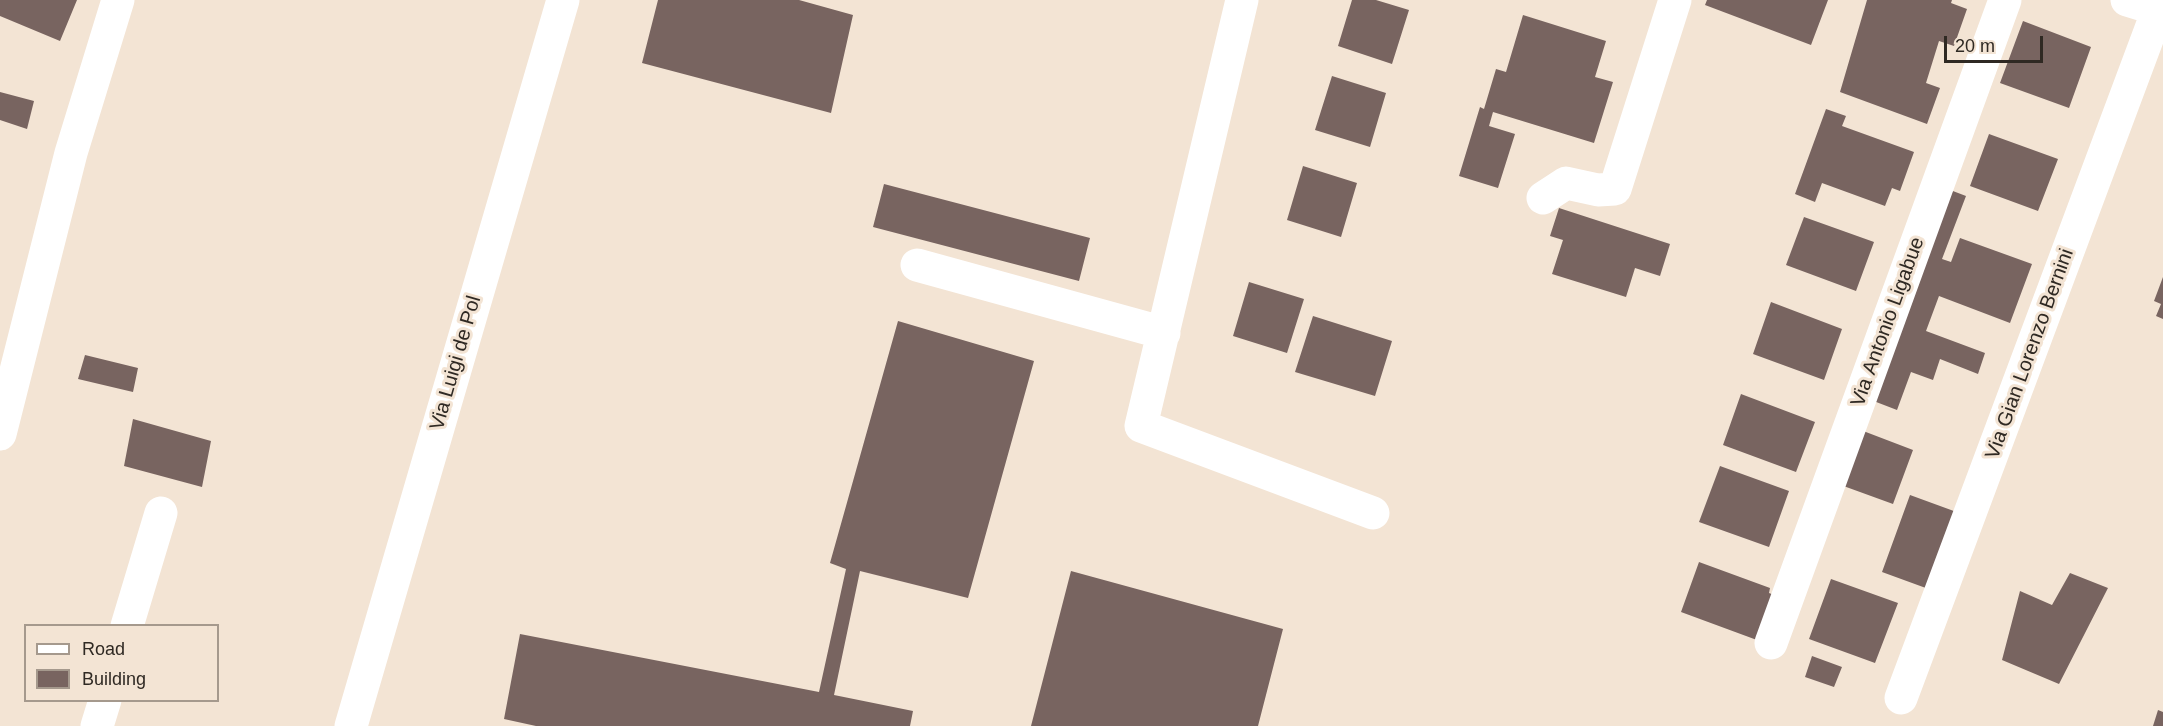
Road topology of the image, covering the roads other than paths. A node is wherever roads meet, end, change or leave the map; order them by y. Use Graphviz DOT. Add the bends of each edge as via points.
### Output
graph roads {
  1 [pos="118,0"];
  2 [pos="563,0"];
  3 [pos="1242,0"];
  4 [pos="1675,0"];
  5 [pos="2005,0"];
  6 [pos="2127,0"];
  7 [pos="2160,11"];
  8 [pos="1543,198"];
  9 [pos="917,265"];
  10 [pos="1164,333"];
  11 [pos="0,434"];
  12 [pos="161,513"];
  13 [pos="1373,513"];
  14 [pos="128,624"];
  15 [pos="1771,643"];
  16 [pos="1901,698"];
  17 [pos="104,702"];
  18 [pos="97,726"];
  19 [pos="351,726"];
  1 -- 11 [label="street" via="70,153"];
  2 -- 19 [label="street, Via Luigi de Pol"];
  3 -- 10 [label="street"];
  4 -- 8 [label="street" via="1615,189 1598,190 1566,183"];
  5 -- 15 [label="street, Via Antonio Ligabue"];
  6 -- 7 [label="street"];
  7 -- 16 [label="street, Via Gian Lorenzo Bernini"];
  9 -- 10 [label="street"];
  10 -- 13 [label="street" via="1141,426"];
  12 -- 14 [label="street"];
  17 -- 18 [label="street"];
}
